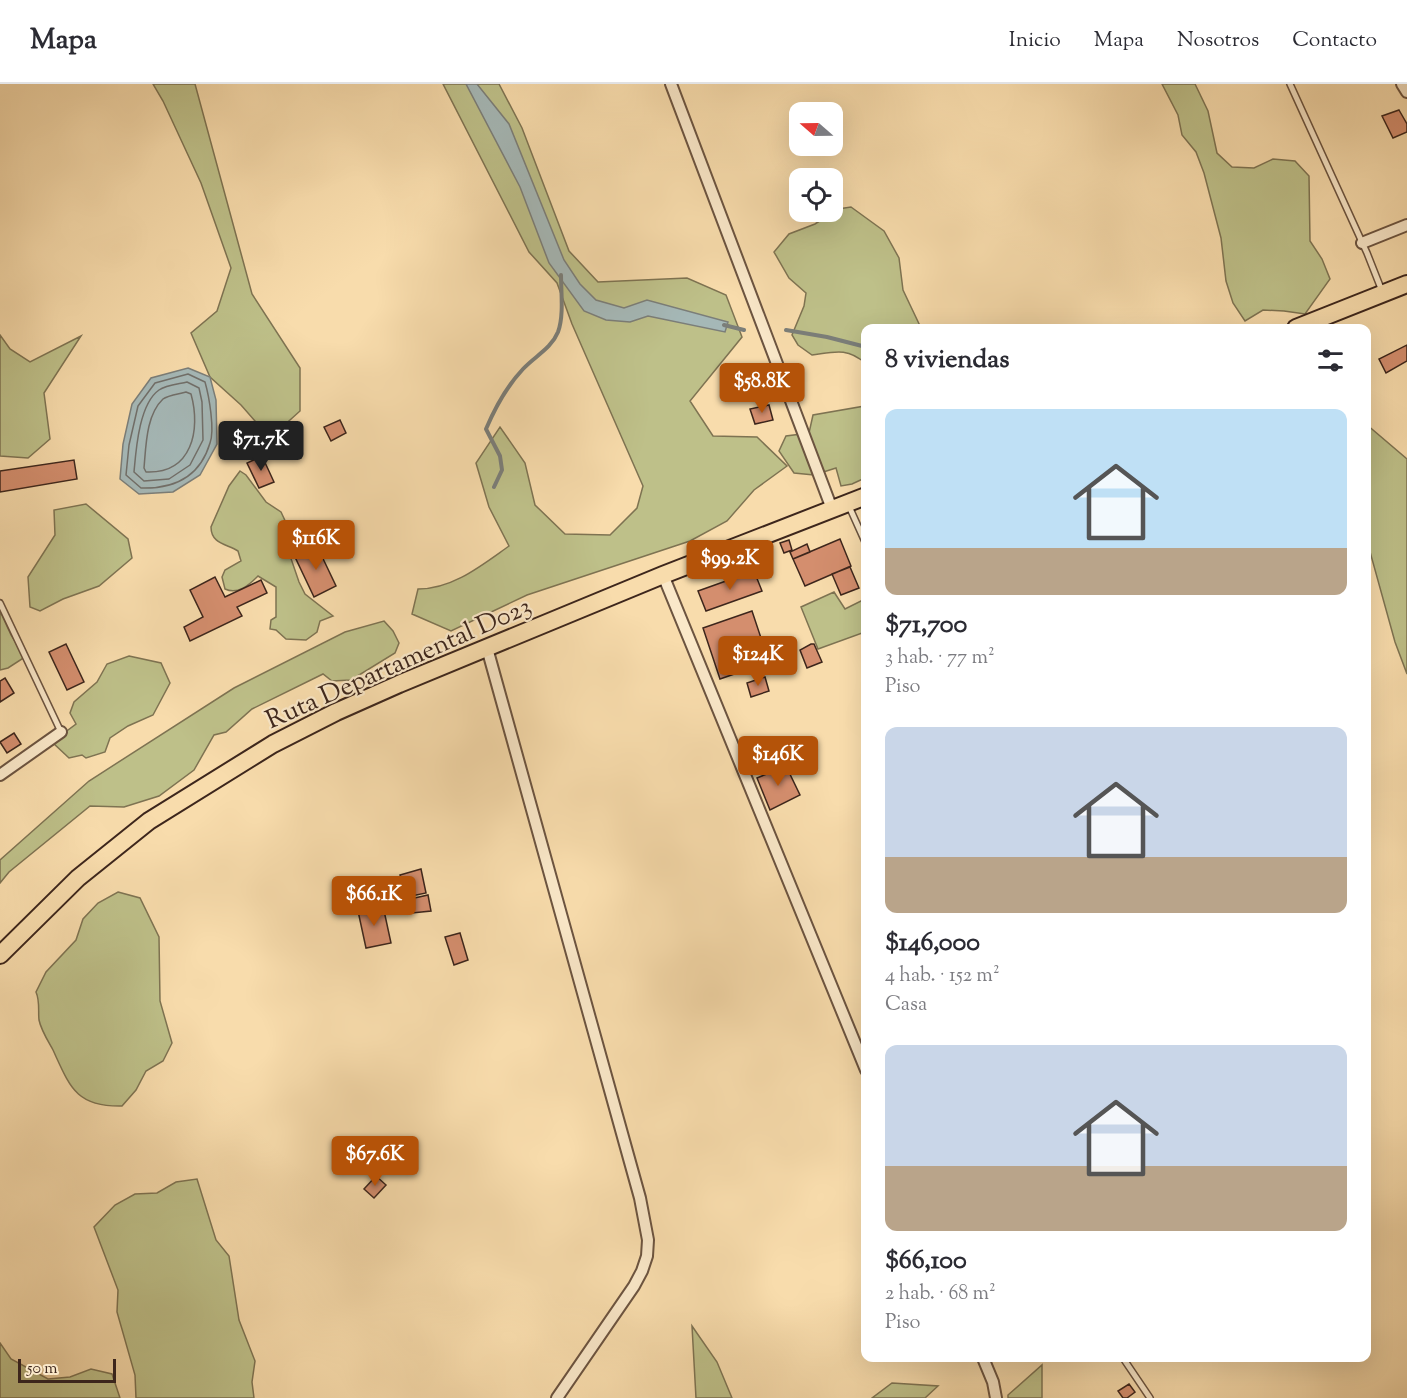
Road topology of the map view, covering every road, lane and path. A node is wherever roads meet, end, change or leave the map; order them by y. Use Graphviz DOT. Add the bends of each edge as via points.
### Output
graph roads {
  1 [pos="671,84"];
  2 [pos="1290,84"];
  3 [pos="1402,84"];
  4 [pos="1407,92"];
  5 [pos="1407,225"];
  6 [pos="1362,243"];
  7 [pos="1407,284"];
  8 [pos="1383,294"];
  9 [pos="1306,324"];
  10 [pos="861,498"];
  11 [pos="840,506"];
  12 [pos="861,537"];
  13 [pos="663,575"];
  14 [pos="0,603"];
  15 [pos="487,648"];
  16 [pos="61,732"];
  17 [pos="0,775"];
  18 [pos="0,955"];
  19 [pos="861,1058"];
  20 [pos="985,1362"];
  21 [pos="1126,1362"];
  22 [pos="557,1398"];
  23 [pos="996,1398"];
  24 [pos="1150,1398"];
  1 -- 11 [label="street"];
  2 -- 6 [label="lane"];
  3 -- 4 [label="street"];
  5 -- 6 [label="street"];
  6 -- 8 [label="lane"];
  7 -- 8 [label="main road"];
  8 -- 9 [label="main road"];
  10 -- 11 [label="main road, Ruta Departamental D023"];
  11 -- 12 [label="lane"];
  11 -- 13 [label="main road, Ruta Departamental D023"];
  13 -- 15 [label="main road, Ruta Departamental D023"];
  13 -- 19 [label="street"];
  14 -- 16 [label="lane"];
  15 -- 18 [label="main road, Ruta Departamental D023" via="336,712 273,744 158,815 78,878"];
  15 -- 22 [label="street" via="640,1198 648,1240 647,1256 634,1286"];
  16 -- 17 [label="street"];
  20 -- 23 [label="street"];
  21 -- 24 [label="lane"];
}
